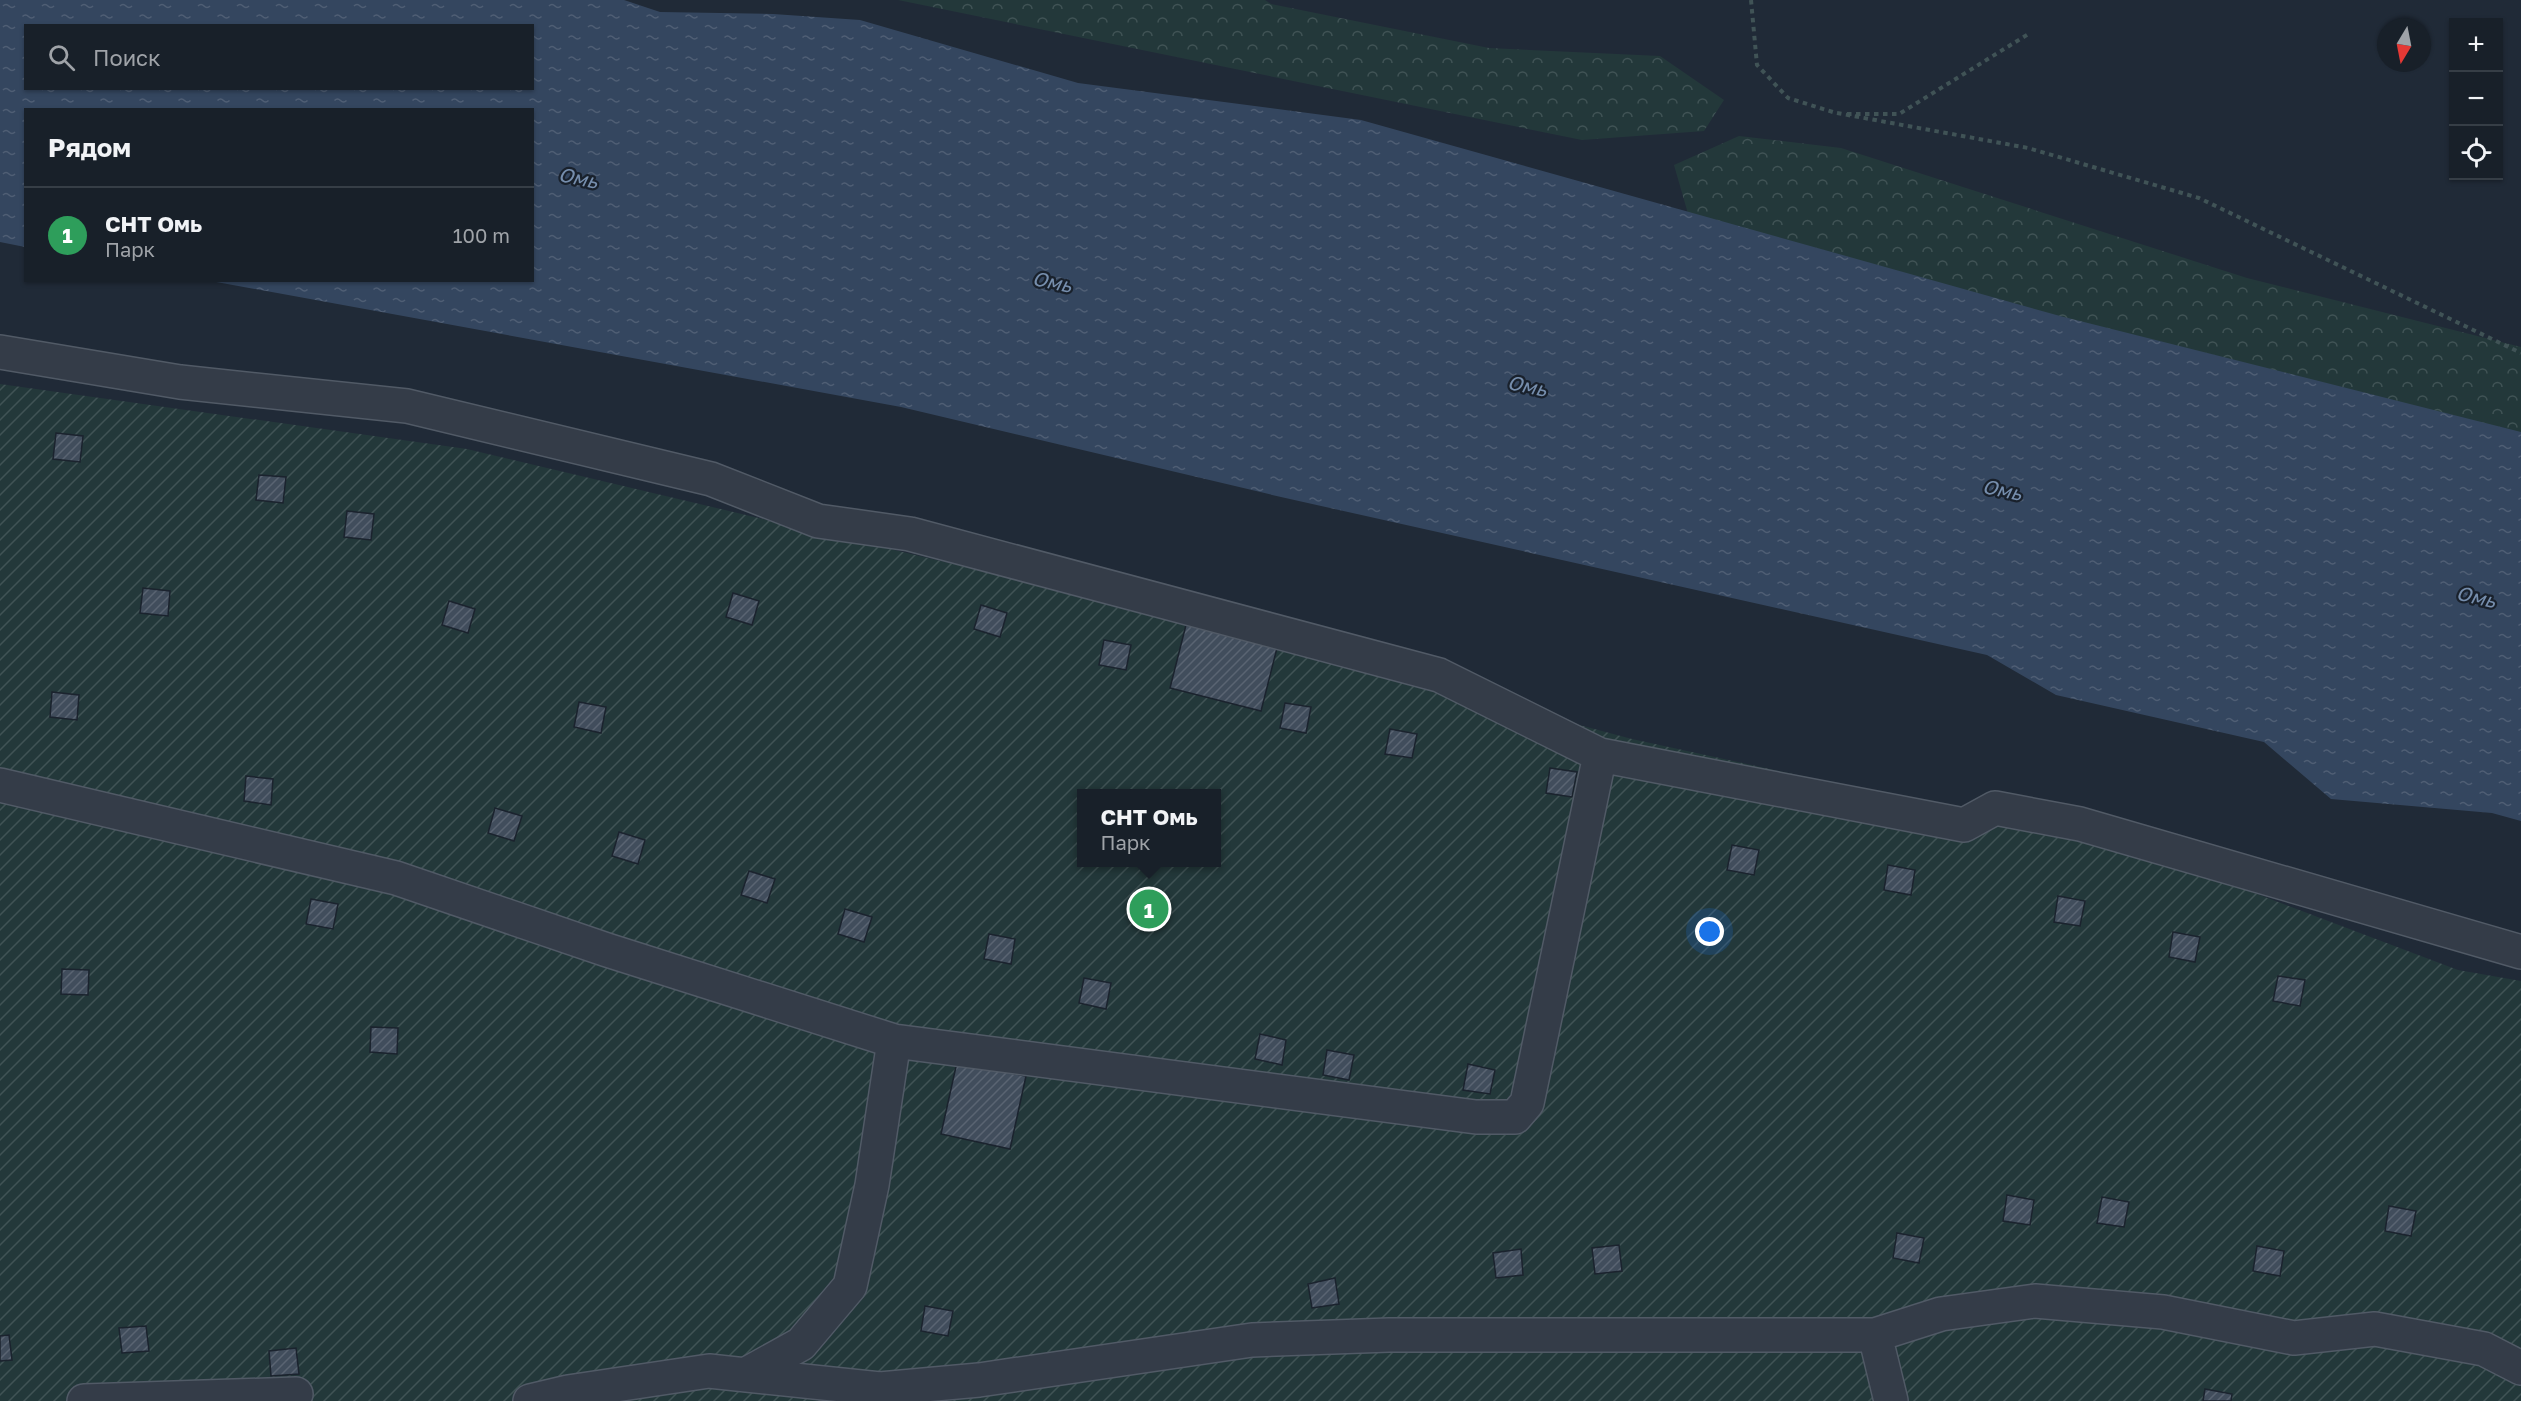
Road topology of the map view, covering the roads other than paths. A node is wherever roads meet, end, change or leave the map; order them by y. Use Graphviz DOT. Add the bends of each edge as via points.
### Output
graph roads {
  1 [pos="0,352"];
  2 [pos="1600,755"];
  3 [pos="0,785"];
  4 [pos="2521,952"];
  5 [pos="894,1041"];
  6 [pos="1875,1335"];
  7 [pos="2521,1368"];
  8 [pos="746,1375"];
  9 [pos="296,1394"];
  10 [pos="84,1401"];
  11 [pos="530,1401"];
  12 [pos="1891,1401"];
  1 -- 2 [label="lane" via="180,382 407,406 711,478 818,521 910,534 1439,675"];
  2 -- 4 [label="lane" via="1964,825 1995,808 2080,824"];
  2 -- 5 [label="lane" via="1527,1103 1515,1117 1476,1117"];
  3 -- 5 [label="lane" via="396,878"];
  5 -- 8 [label="lane" via="872,1185 850,1286 801,1344"];
  6 -- 7 [label="lane" via="1941,1314 2035,1301 2163,1312 2294,1338 2375,1329 2484,1349"];
  6 -- 8 [label="lane" via="1389,1335 1252,1340 979,1380 880,1389"];
  6 -- 12 [label="lane"];
  8 -- 11 [label="lane" via="709,1371"];
  9 -- 10 [label="lane"];
}
